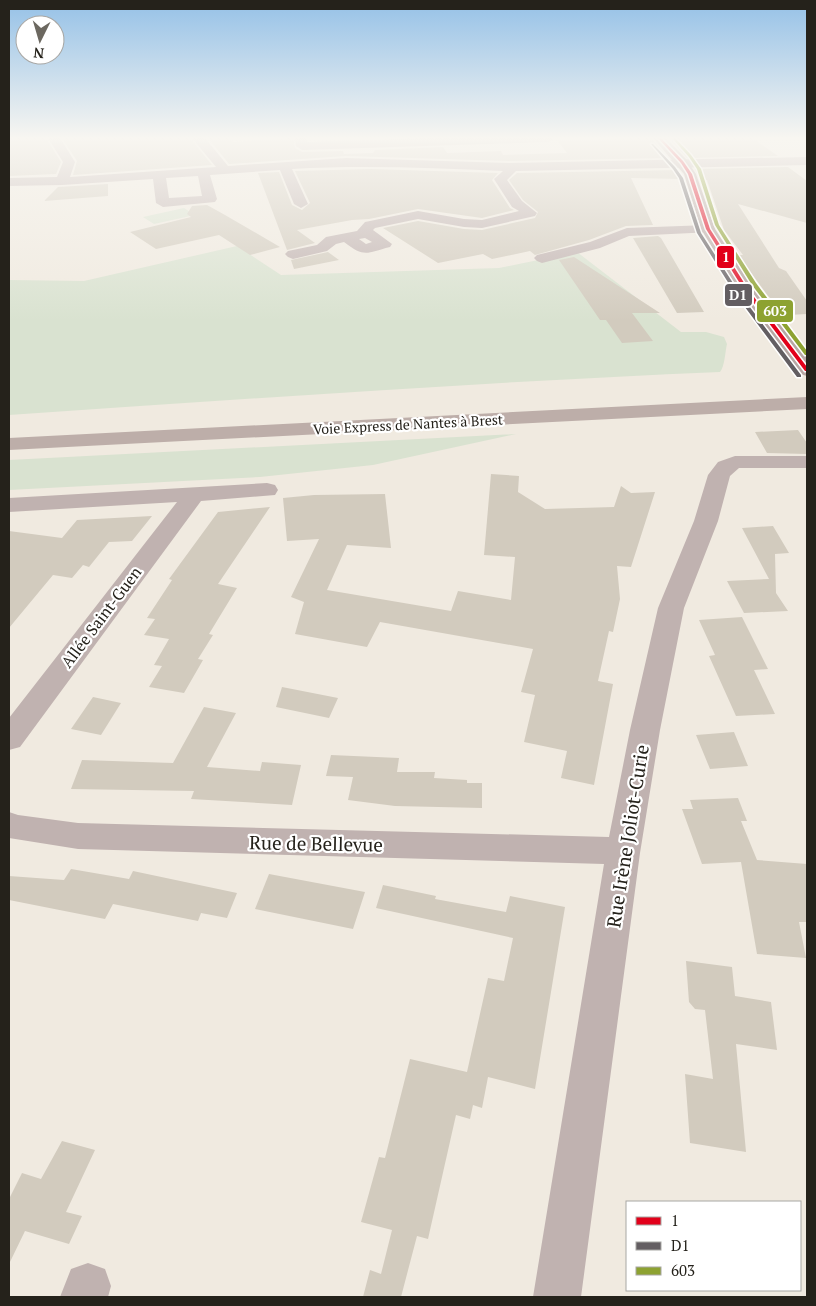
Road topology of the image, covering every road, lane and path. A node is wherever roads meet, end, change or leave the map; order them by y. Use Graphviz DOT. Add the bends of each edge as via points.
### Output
graph roads {
  1 [pos="162,199"];
  2 [pos="210,199"];
  3 [pos="300,199"];
  4 [pos="514,199"];
  5 [pos="699,199"];
  6 [pos="302,204"];
  7 [pos="708,229"];
  8 [pos="365,231"];
  9 [pos="347,237"];
  10 [pos="293,254"];
  11 [pos="542,258"];
  12 [pos="807,369"];
  13 [pos="807,388"];
  14 [pos="807,403"];
  15 [pos="9,429"];
  16 [pos="9,444"];
  17 [pos="807,462"];
  18 [pos="266,490"];
  19 [pos="194,495"];
  20 [pos="9,505"];
  21 [pos="9,739"];
  22 [pos="9,825"];
  23 [pos="623,853"];
  24 [pos="557,1297"];
  1 -- 2 [label="street" via="163,203"];
  3 -- 6 [label="street"];
  4 -- 8 [label="street" via="530,213 482,224 418,215 370,225"];
  5 -- 7 [label="street"];
  7 -- 11 [label="street" via="627,232 595,245"];
  7 -- 12 [label="street" via="756,303"];
  8 -- 9 [label="street"];
  8 -- 9 [label="street" via="385,244 363,249"];
  9 -- 10 [label="street" via="331,240 322,248"];
  13 -- 15 [label="highway, Voie Express de Nantes à Brest"];
  14 -- 16 [label="highway, Voie Express de Nantes à Brest"];
  17 -- 23 [label="street, Rue Irène Joliot-Curie" via="736,462 719,475 706,521 671,608"];
  18 -- 19 [label="street"];
  19 -- 20 [label="street"];
  19 -- 21 [label="street, Allée Saint-Guen"];
  22 -- 23 [label="street, Rue de Bellevue" via="78,836"];
  23 -- 24 [label="street, Rue Irène Joliot-Curie"];
}
